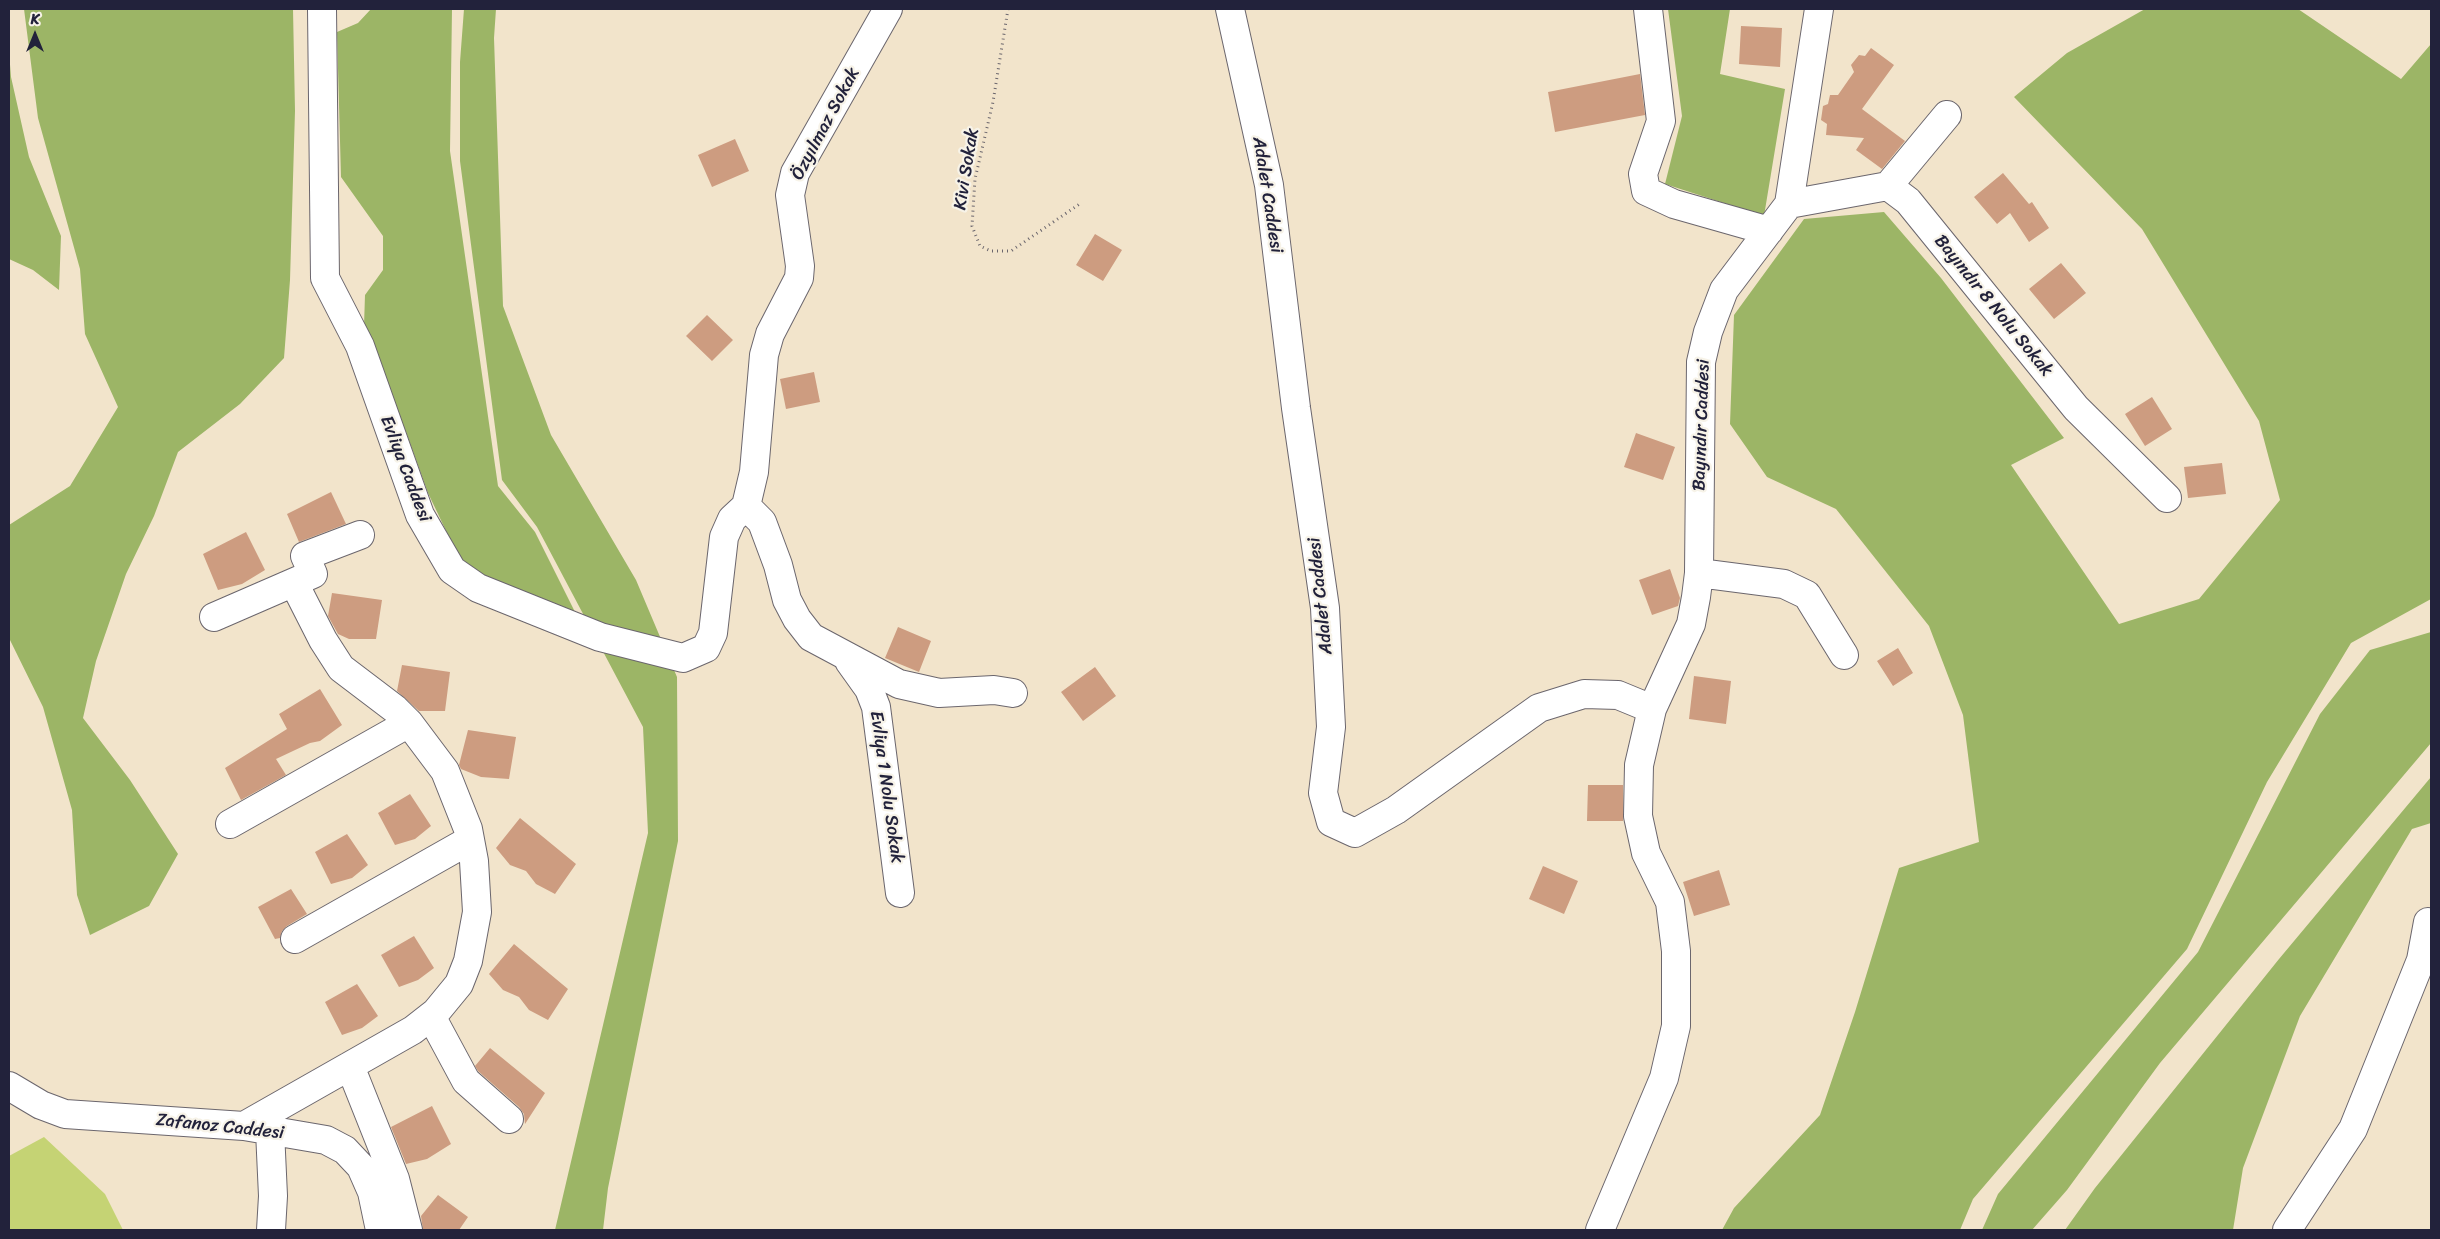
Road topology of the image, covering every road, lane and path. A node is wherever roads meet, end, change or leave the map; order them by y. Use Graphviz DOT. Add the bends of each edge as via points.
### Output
graph roads {
  1 [pos="322,9"];
  2 [pos="888,9"];
  3 [pos="1008,9"];
  4 [pos="1230,9"];
  5 [pos="1648,9"];
  6 [pos="1819,9"];
  7 [pos="1947,115"];
  8 [pos="1888,186"];
  9 [pos="1081,203"];
  10 [pos="1789,204"];
  11 [pos="1769,231"];
  12 [pos="2167,498"];
  13 [pos="746,506"];
  14 [pos="360,536"];
  15 [pos="1699,572"];
  16 [pos="294,582"];
  17 [pos="214,617"];
  18 [pos="1844,655"];
  19 [pos="847,658"];
  20 [pos="1013,693"];
  21 [pos="1652,709"];
  22 [pos="409,723"];
  23 [pos="230,824"];
  24 [pos="470,840"];
  25 [pos="900,893"];
  26 [pos="2428,922"];
  27 [pos="294,939"];
  28 [pos="431,1016"];
  29 [pos="350,1066"];
  30 [pos="9,1086"];
  31 [pos="509,1119"];
  32 [pos="257,1128"];
  33 [pos="271,1230"];
  34 [pos="380,1230"];
  35 [pos="408,1230"];
  36 [pos="1600,1230"];
  37 [pos="2287,1230"];
  1 -- 13 [label="street, Evliya Caddesi" via="325,278 360,346 420,515 452,570 478,588 600,637 683,658 706,648 713,633 724,537 732,519"];
  2 -- 13 [label="street, Özyılmaz Sokak" via="795,173 790,195 799,278 770,334 764,355 754,472"];
  3 -- 9 [label="path, Kivi Sokak" via="976,179 972,226 980,246 991,251 1011,251"];
  4 -- 21 [label="street, Adalet Caddesi" via="1269,185 1324,608 1331,727 1322,794 1331,822 1355,833 1396,810 1539,708 1584,694 1618,695"];
  5 -- 11 [label="street" via="1661,121 1643,174 1646,191 1674,204"];
  6 -- 10 [label="street, Bayındır Caddesi"];
  7 -- 8 [label="street"];
  8 -- 10 [label="street"];
  8 -- 12 [label="street, Bayındır 8 Nolu Sokak" via="1908,201 2076,408"];
  10 -- 11 [label="street, Bayındır Caddesi"];
  11 -- 15 [label="street, Bayındır Caddesi" via="1724,290 1701,362"];
  13 -- 19 [label="street" via="762,522 778,565 786,600 797,619 811,637"];
  14 -- 16 [label="street" via="305,556 313,574"];
  15 -- 18 [label="street" via="1784,584 1807,594"];
  15 -- 21 [label="street, Bayındır Caddesi" via="1691,624"];
  16 -- 17 [label="street"];
  16 -- 22 [label="street" via="341,668"];
  19 -- 20 [label="street" via="899,684 939,693 994,690"];
  19 -- 25 [label="street, Evliya 1 Nolu Sokak" via="869,689 876,707"];
  21 -- 36 [label="street, Bayındır Caddesi" via="1639,765 1638,816 1646,853 1670,902 1676,951 1676,1026 1664,1078"];
  22 -- 23 [label="street"];
  22 -- 24 [label="street" via="445,771"];
  24 -- 27 [label="street"];
  24 -- 28 [label="street" via="477,912 468,961 459,984"];
  26 -- 37 [label="street" via="2421,960 2353,1129"];
  28 -- 29 [label="street"];
  28 -- 31 [label="street" via="466,1082"];
  29 -- 32 [label="street"];
  29 -- 35 [label="street" via="396,1179"];
  30 -- 32 [label="street, Zafanoz Caddesi" via="41,1105 65,1114"];
  32 -- 33 [label="street" via="272,1196"];
  32 -- 34 [label="street, Zafanoz Caddesi" via="326,1140 345,1150 361,1167 372,1192"];
}
